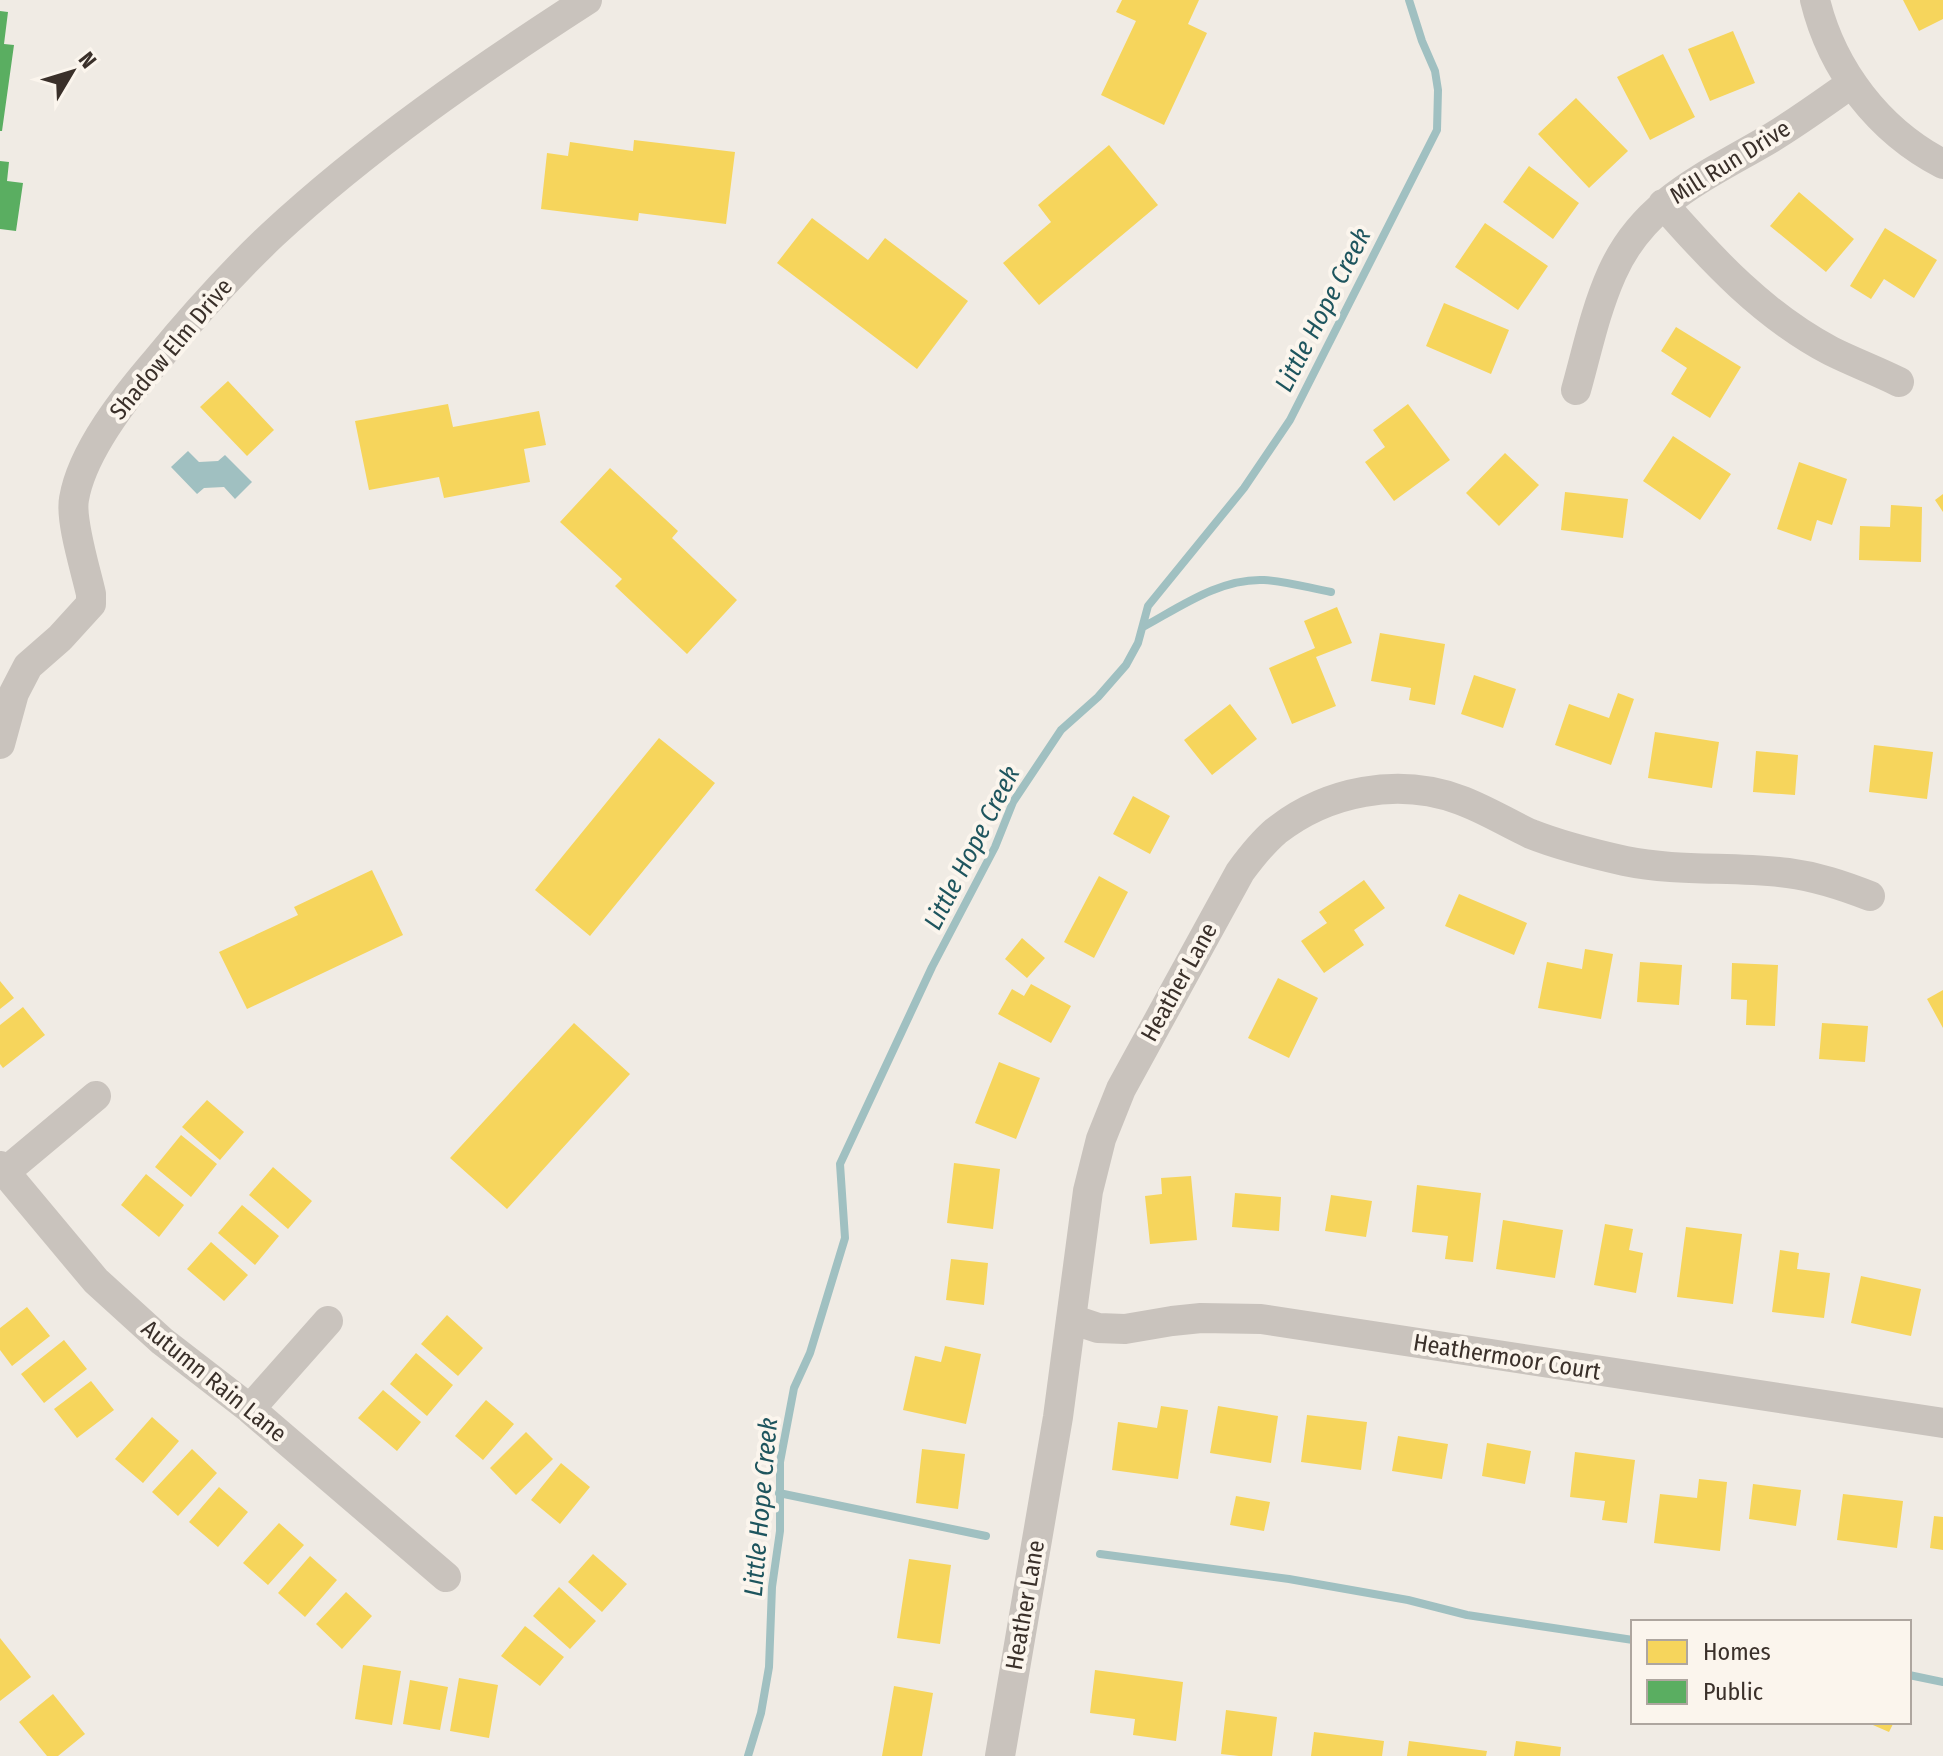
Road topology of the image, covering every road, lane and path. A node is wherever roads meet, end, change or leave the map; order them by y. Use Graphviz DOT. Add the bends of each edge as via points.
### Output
graph roads {
  1 [pos="587,0"];
  2 [pos="1815,0"];
  3 [pos="1852,83"];
  4 [pos="1943,164"];
  5 [pos="1663,204"];
  6 [pos="1899,382"];
  7 [pos="1576,390"];
  8 [pos="0,744"];
  9 [pos="1870,896"];
  10 [pos="96,1096"];
  11 [pos="2,1169"];
  12 [pos="1071,1319"];
  13 [pos="328,1321"];
  14 [pos="250,1409"];
  15 [pos="1943,1423"];
  16 [pos="446,1577"];
  17 [pos="1000,1756"];
  1 -- 8 [label="street, Shadow Elm Drive" via="367,153 272,235 198,310 134,386 104,430 74,501 91,604 28,666 14,693"];
  2 -- 3 [label="street" via="1832,49"];
  3 -- 4 [label="street" via="1893,130"];
  3 -- 5 [label="street, Mill Run Drive"];
  5 -- 6 [label="street" via="1706,253 1781,319 1830,351"];
  5 -- 7 [label="street, Mill Run Drive" via="1612,272"];
  9 -- 12 [label="street, Heather Lane" via="1829,880 1787,873 1626,861 1562,845 1444,795 1408,789 1332,799 1309,810 1263,843 1240,872 1121,1089 1088,1191"];
  10 -- 11 [label="street"];
  11 -- 14 [label="street, Autumn Rain Lane" via="96,1281"];
  12 -- 15 [label="street, Heathermoor Court" via="1125,1329 1201,1318 1261,1319"];
  12 -- 17 [label="street, Heather Lane"];
  13 -- 14 [label="street"];
  14 -- 16 [label="street, Autumn Rain Lane"];
}
